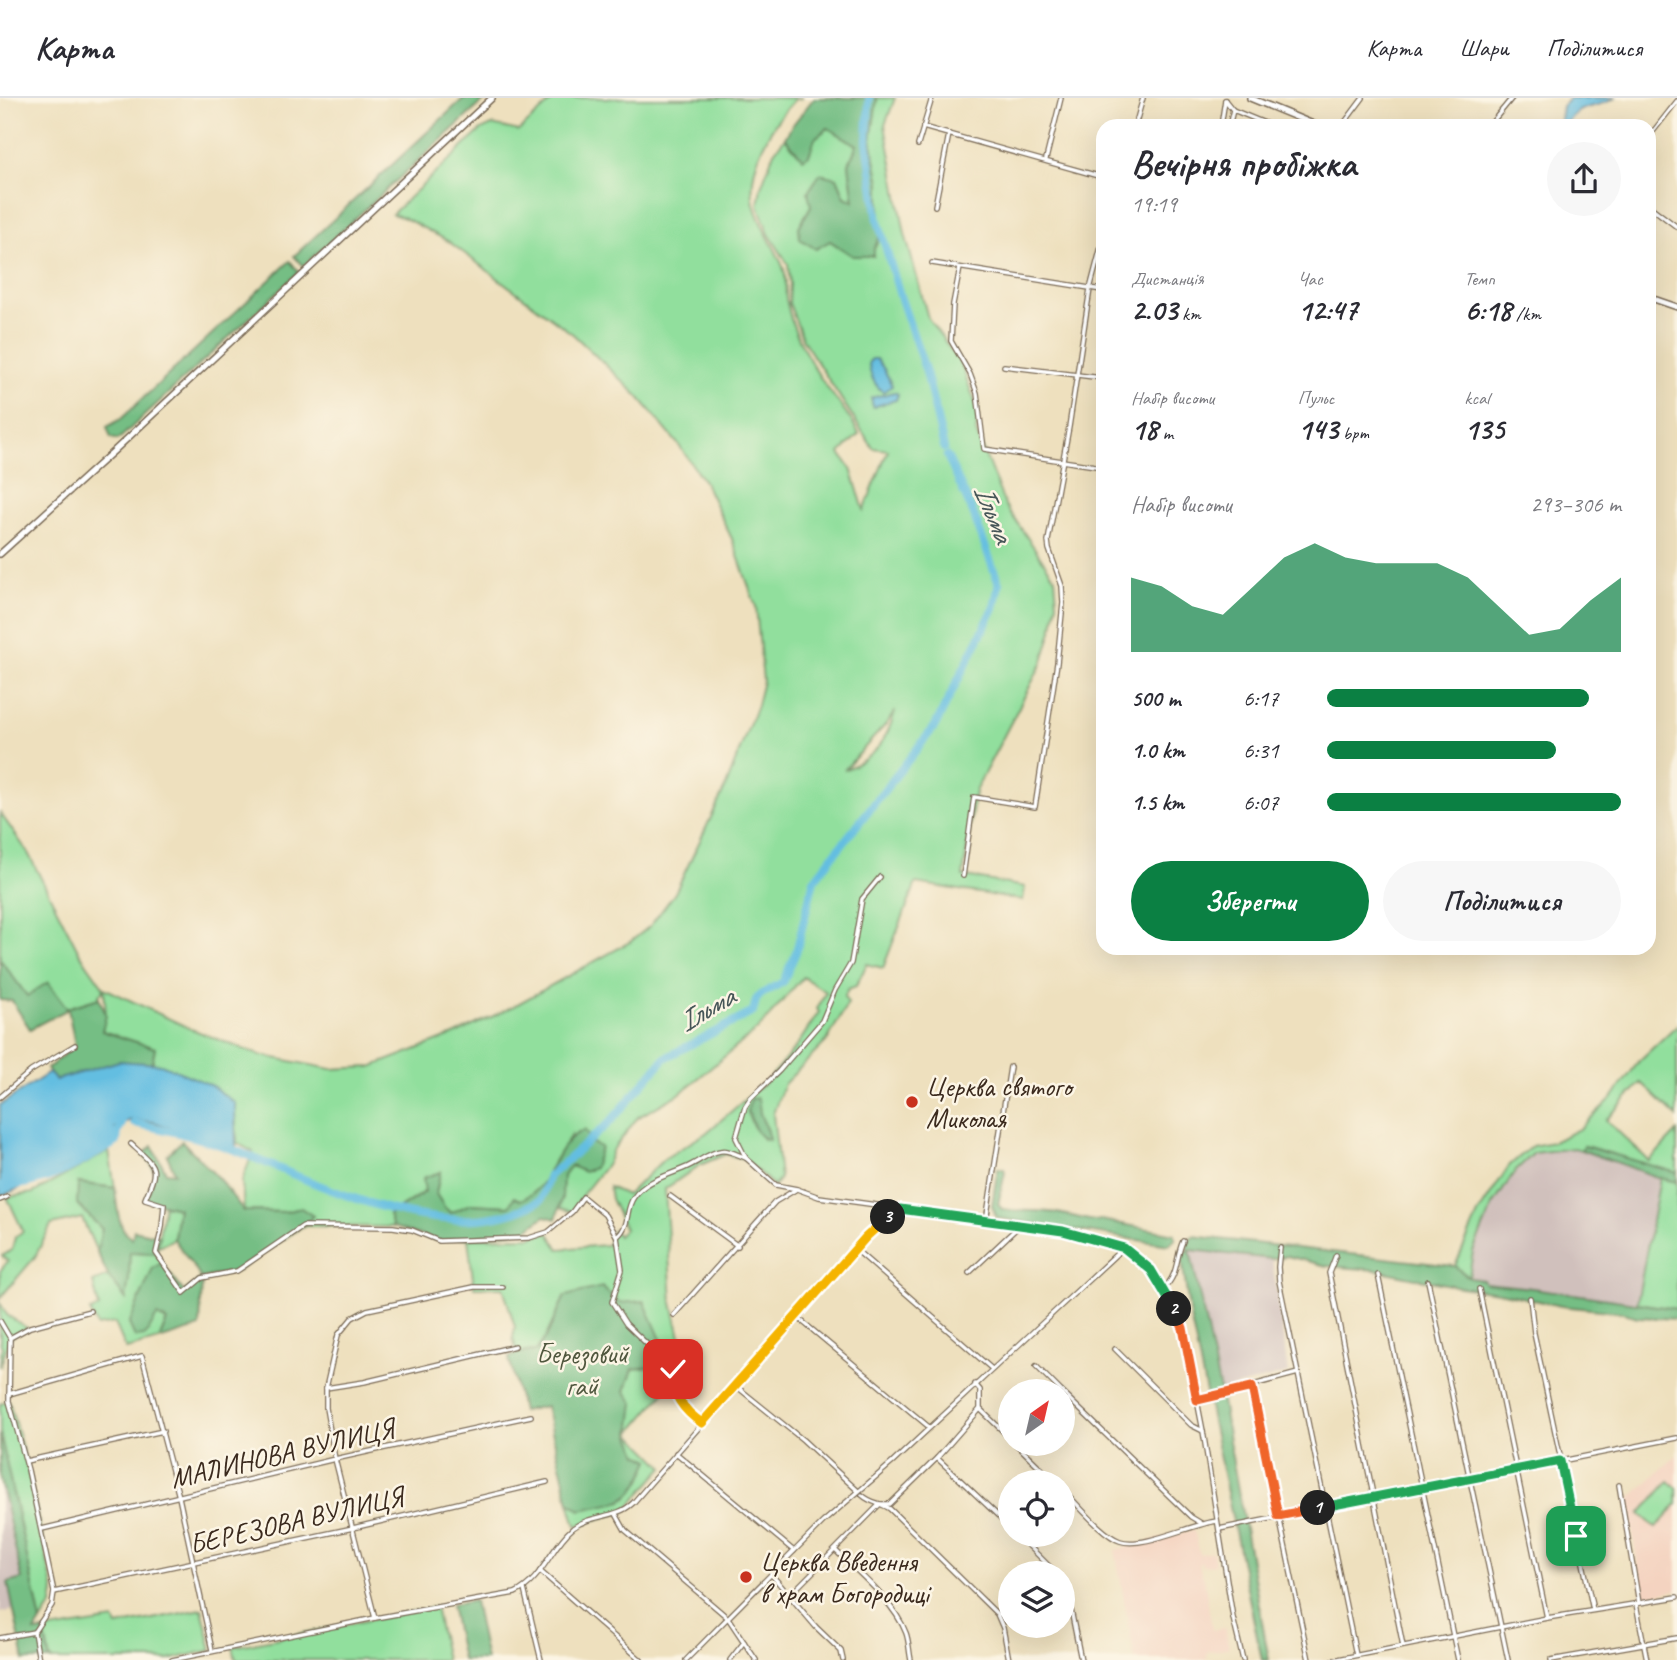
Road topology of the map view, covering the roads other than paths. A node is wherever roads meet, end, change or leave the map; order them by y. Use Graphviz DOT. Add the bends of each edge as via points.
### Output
graph roads {
  1 [pos="492,98"];
  2 [pos="932,98"];
  3 [pos="1061,98"];
  4 [pos="1143,98"];
  5 [pos="1250,98"];
  6 [pos="1363,98"];
  7 [pos="1511,98"];
  8 [pos="1225,99"];
  9 [pos="1677,101"];
  10 [pos="1233,110"];
  11 [pos="1137,119"];
  12 [pos="1222,119"];
  13 [pos="1231,119"];
  14 [pos="1255,119"];
  15 [pos="1301,119"];
  16 [pos="1347,119"];
  17 [pos="1494,119"];
  18 [pos="923,127"];
  19 [pos="1656,128"];
  20 [pos="949,134"];
  21 [pos="918,145"];
  22 [pos="1046,159"];
  23 [pos="1096,175"];
  24 [pos="935,206"];
  25 [pos="1656,211"];
  26 [pos="1677,227"];
  27 [pos="932,263"];
  28 [pos="1096,267"];
  29 [pos="960,268"];
  30 [pos="1090,289"];
  31 [pos="1096,290"];
  32 [pos="1656,300"];
  33 [pos="1677,307"];
  34 [pos="1004,366"];
  35 [pos="1076,374"];
  36 [pos="1096,377"];
  37 [pos="1063,460"];
  38 [pos="1096,466"];
  39 [pos="0,554"];
  40 [pos="963,876"];
  41 [pos="880,877"];
  42 [pos="75,1045"];
  43 [pos="1010,1067"];
  44 [pos="0,1097"];
  45 [pos="131,1144"];
  46 [pos="746,1158"];
  47 [pos="797,1189"];
  48 [pos="670,1196"];
  49 [pos="7,1197"];
  50 [pos="0,1200"];
  51 [pos="900,1209"];
  52 [pos="986,1221"];
  53 [pos="1019,1226"];
  54 [pos="617,1237"];
  55 [pos="1183,1241"];
  56 [pos="737,1246"];
  57 [pos="1124,1248"];
  58 [pos="1280,1248"];
  59 [pos="855,1249"];
  60 [pos="1336,1255"];
  61 [pos="968,1273"];
  62 [pos="1378,1275"];
  63 [pos="1428,1281"];
  64 [pos="503,1287"];
  65 [pos="1163,1289"];
  66 [pos="1479,1289"];
  67 [pos="1530,1298"];
  68 [pos="90,1311"];
  69 [pos="674,1315"];
  70 [pos="797,1317"];
  71 [pos="0,1321"];
  72 [pos="10,1338"];
  73 [pos="515,1346"];
  74 [pos="1115,1349"];
  75 [pos="1036,1366"];
  76 [pos="992,1368"];
  77 [pos="1298,1373"];
  78 [pos="1049,1379"];
  79 [pos="975,1384"];
  80 [pos="736,1386"];
  81 [pos="1252,1387"];
  82 [pos="326,1388"];
  83 [pos="9,1394"];
  84 [pos="1197,1400"];
  85 [pos="1075,1405"];
  86 [pos="980,1409"];
  87 [pos="531,1416"];
  88 [pos="702,1423"];
  89 [pos="998,1426"];
  90 [pos="929,1427"];
  91 [pos="163,1430"];
  92 [pos="1203,1431"];
  93 [pos="1677,1438"];
  94 [pos="676,1452"];
  95 [pos="1028,1456"];
  96 [pos="937,1458"];
  97 [pos="335,1459"];
  98 [pos="26,1461"];
  99 [pos="1560,1461"];
  100 [pos="1043,1470"];
  101 [pos="1517,1470"];
  102 [pos="1470,1479"];
  103 [pos="547,1482"];
  104 [pos="1619,1485"];
  105 [pos="1422,1489"];
  106 [pos="860,1493"];
  107 [pos="179,1497"];
  108 [pos="1374,1498"];
  109 [pos="1075,1502"];
  110 [pos="880,1504"];
  111 [pos="1327,1507"];
  112 [pos="616,1514"];
  113 [pos="998,1516"];
  114 [pos="1278,1516"];
  115 [pos="1217,1521"];
  116 [pos="1201,1523"];
  117 [pos="352,1528"];
  118 [pos="42,1529"];
  119 [pos="1219,1529"];
  120 [pos="1030,1547"];
  121 [pos="835,1550"];
  122 [pos="794,1551"];
  123 [pos="1044,1561"];
  124 [pos="192,1564"];
  125 [pos="540,1571"];
  126 [pos="771,1574"];
  127 [pos="524,1589"];
  128 [pos="54,1592"];
  129 [pos="789,1596"];
  130 [pos="1677,1597"];
  131 [pos="1637,1603"];
  132 [pos="1593,1611"];
  133 [pos="375,1618"];
  134 [pos="728,1618"];
  135 [pos="1547,1618"];
  136 [pos="1500,1628"];
  137 [pos="1075,1631"];
  138 [pos="34,1632"];
  139 [pos="1452,1637"];
  140 [pos="0,1638"];
  141 [pos="1677,1638"];
  142 [pos="744,1642"];
  143 [pos="1644,1643"];
  144 [pos="1403,1646"];
  145 [pos="212,1650"];
  146 [pos="1356,1656"];
  147 [pos="39,1660"];
  148 [pos="172,1660"];
  149 [pos="541,1660"];
  150 [pos="641,1660"];
  151 [pos="685,1660"];
  152 [pos="730,1660"];
  153 [pos="756,1660"];
  154 [pos="843,1660"];
  155 [pos="911,1660"];
  156 [pos="1009,1660"];
  157 [pos="1081,1660"];
  158 [pos="1243,1660"];
  159 [pos="1309,1660"];
  160 [pos="1333,1660"];
  161 [pos="1458,1660"];
  162 [pos="1508,1660"];
  163 [pos="1551,1660"];
  164 [pos="1647,1660"];
  1 -- 39 [label="street"];
  2 -- 18 [label="street"];
  3 -- 22 [label="street"];
  4 -- 11 [label="street"];
  5 -- 15 [label="street"];
  6 -- 16 [label="street"];
  7 -- 17 [label="street"];
  8 -- 10 [label="street"];
  8 -- 12 [label="street"];
  9 -- 19 [label="street"];
  10 -- 13 [label="street"];
  10 -- 14 [label="street"];
  18 -- 20 [label="street"];
  18 -- 21 [label="street"];
  20 -- 22 [label="street"];
  20 -- 24 [label="street"];
  22 -- 23 [label="street"];
  25 -- 26 [label="street"];
  27 -- 29 [label="street"];
  28 -- 30 [label="street"];
  29 -- 30 [label="street"];
  29 -- 37 [label="street" via="951,341 977,393 984,449"];
  30 -- 31 [label="street"];
  30 -- 35 [label="street"];
  32 -- 33 [label="street"];
  34 -- 35 [label="street"];
  35 -- 36 [label="street"];
  35 -- 37 [label="street"];
  37 -- 38 [label="street"];
  37 -- 40 [label="street" via="1048,541 1062,586 1061,628 1035,807 974,797"];
  41 -- 46 [label="street" via="862,899 850,963 822,1021 751,1098 736,1133"];
  42 -- 44 [label="street" via="31,1071"];
  43 -- 52 [label="street"];
  45 -- 54 [label="street" via="153,1165 155,1175 145,1199 164,1205 156,1252 184,1293 202,1278 237,1271 303,1226 393,1227 439,1241 529,1238 548,1232 583,1197 606,1215"];
  46 -- 47 [label="street" via="776,1185"];
  46 -- 54 [label="street" via="723,1150 647,1184 631,1202 625,1230"];
  47 -- 51 [label="street" via="819,1197"];
  47 -- 56 [label="street" via="775,1202"];
  48 -- 56 [label="street"];
  49 -- 50 [label="street"];
  51 -- 52 [label="street"];
  51 -- 59 [label="street"];
  52 -- 53 [label="street"];
  53 -- 57 [label="street" via="1071,1233"];
  53 -- 61 [label="street"];
  54 -- 88 [label="street" via="622,1270 612,1302 626,1324 673,1369 673,1390"];
  55 -- 65 [label="street" via="1172,1281"];
  56 -- 69 [label="street"];
  57 -- 65 [label="street" via="1151,1270"];
  57 -- 76 [label="street"];
  58 -- 77 [label="street" via="1279,1281"];
  59 -- 70 [label="street"];
  59 -- 76 [label="street"];
  60 -- 108 [label="street" via="1329,1273"];
  62 -- 105 [label="street"];
  63 -- 102 [label="street"];
  64 -- 82 [label="street" via="474,1287 367,1310 352,1318 332,1350"];
  65 -- 84 [label="street" via="1183,1328"];
  66 -- 101 [label="street"];
  67 -- 99 [label="street"];
  68 -- 72 [label="street" via="30,1327"];
  70 -- 80 [label="street"];
  70 -- 90 [label="street"];
  71 -- 72 [label="street"];
  72 -- 83 [label="street"];
  73 -- 82 [label="street"];
  74 -- 92 [label="street" via="1191,1425"];
  75 -- 78 [label="street"];
  76 -- 79 [label="street"];
  77 -- 81 [label="street"];
  77 -- 111 [label="street"];
  79 -- 86 [label="street" via="980,1390"];
  79 -- 90 [label="street"];
  80 -- 88 [label="street"];
  80 -- 106 [label="street"];
  81 -- 84 [label="street"];
  81 -- 114 [label="street"];
  82 -- 97 [label="street"];
  83 -- 91 [label="street" via="142,1356"];
  83 -- 98 [label="street"];
  84 -- 92 [label="street"];
  85 -- 116 [label="street"];
  86 -- 89 [label="street"];
  86 -- 96 [label="street"];
  87 -- 97 [label="street, МАЛИНОВА ВУЛИЦЯ"];
  88 -- 94 [label="street"];
  90 -- 106 [label="street"];
  91 -- 98 [label="street"];
  91 -- 107 [label="street"];
  92 -- 115 [label="street"];
  93 -- 99 [label="street"];
  94 -- 112 [label="street" via="633,1503"];
  94 -- 122 [label="street"];
  95 -- 100 [label="street"];
  96 -- 110 [label="street" via="890,1504"];
  96 -- 113 [label="street"];
  97 -- 107 [label="street, МАЛИНОВА ВУЛИЦЯ"];
  97 -- 117 [label="street"];
  98 -- 118 [label="street"];
  99 -- 101 [label="street"];
  99 -- 132 [label="street"];
  101 -- 102 [label="street"];
  101 -- 135 [label="street"];
  102 -- 105 [label="street"];
  102 -- 136 [label="street"];
  103 -- 117 [label="street, БЕРЕЗОВА ВУЛИЦЯ"];
  104 -- 131 [label="street"];
  105 -- 108 [label="street"];
  105 -- 139 [label="street"];
  106 -- 110 [label="street"];
  106 -- 122 [label="street"];
  107 -- 118 [label="street, МАЛИНОВА ВУЛИЦЯ"];
  107 -- 124 [label="street"];
  108 -- 111 [label="street"];
  108 -- 144 [label="street"];
  109 -- 116 [label="street" via="1109,1535 1130,1543"];
  110 -- 121 [label="street"];
  110 -- 156 [label="street" via="997,1614"];
  111 -- 114 [label="street"];
  111 -- 146 [label="street"];
  112 -- 125 [label="street" via="576,1526 561,1539"];
  112 -- 134 [label="street" via="625,1530"];
  114 -- 119 [label="street"];
  114 -- 159 [label="street"];
  115 -- 116 [label="street"];
  115 -- 119 [label="street"];
  117 -- 124 [label="street, БЕРЕЗОВА ВУЛИЦЯ"];
  117 -- 133 [label="street"];
  118 -- 128 [label="street"];
  119 -- 158 [label="street"];
  120 -- 123 [label="street"];
  121 -- 129 [label="street"];
  121 -- 155 [label="street" via="898,1616"];
  122 -- 126 [label="street"];
  124 -- 128 [label="street, БЕРЕЗОВА ВУЛИЦЯ"];
  124 -- 145 [label="street"];
  125 -- 127 [label="street"];
  125 -- 150 [label="street"];
  126 -- 129 [label="street"];
  126 -- 134 [label="street"];
  127 -- 133 [label="street"];
  127 -- 149 [label="street"];
  128 -- 138 [label="street" via="52,1605"];
  129 -- 154 [label="street" via="841,1651"];
  130 -- 131 [label="street"];
  131 -- 132 [label="street"];
  131 -- 143 [label="street"];
  132 -- 135 [label="street"];
  133 -- 148 [label="street"];
  134 -- 142 [label="street"];
  134 -- 151 [label="street"];
  135 -- 136 [label="street"];
  136 -- 139 [label="street"];
  136 -- 162 [label="street"];
  137 -- 157 [label="street"];
  138 -- 140 [label="street"];
  138 -- 147 [label="street"];
  139 -- 144 [label="street"];
  139 -- 161 [label="street"];
  141 -- 143 [label="street"];
  142 -- 152 [label="street"];
  142 -- 153 [label="street"];
  143 -- 163 [label="street"];
  143 -- 164 [label="street"];
  144 -- 146 [label="street"];
  146 -- 160 [label="street"];
}
